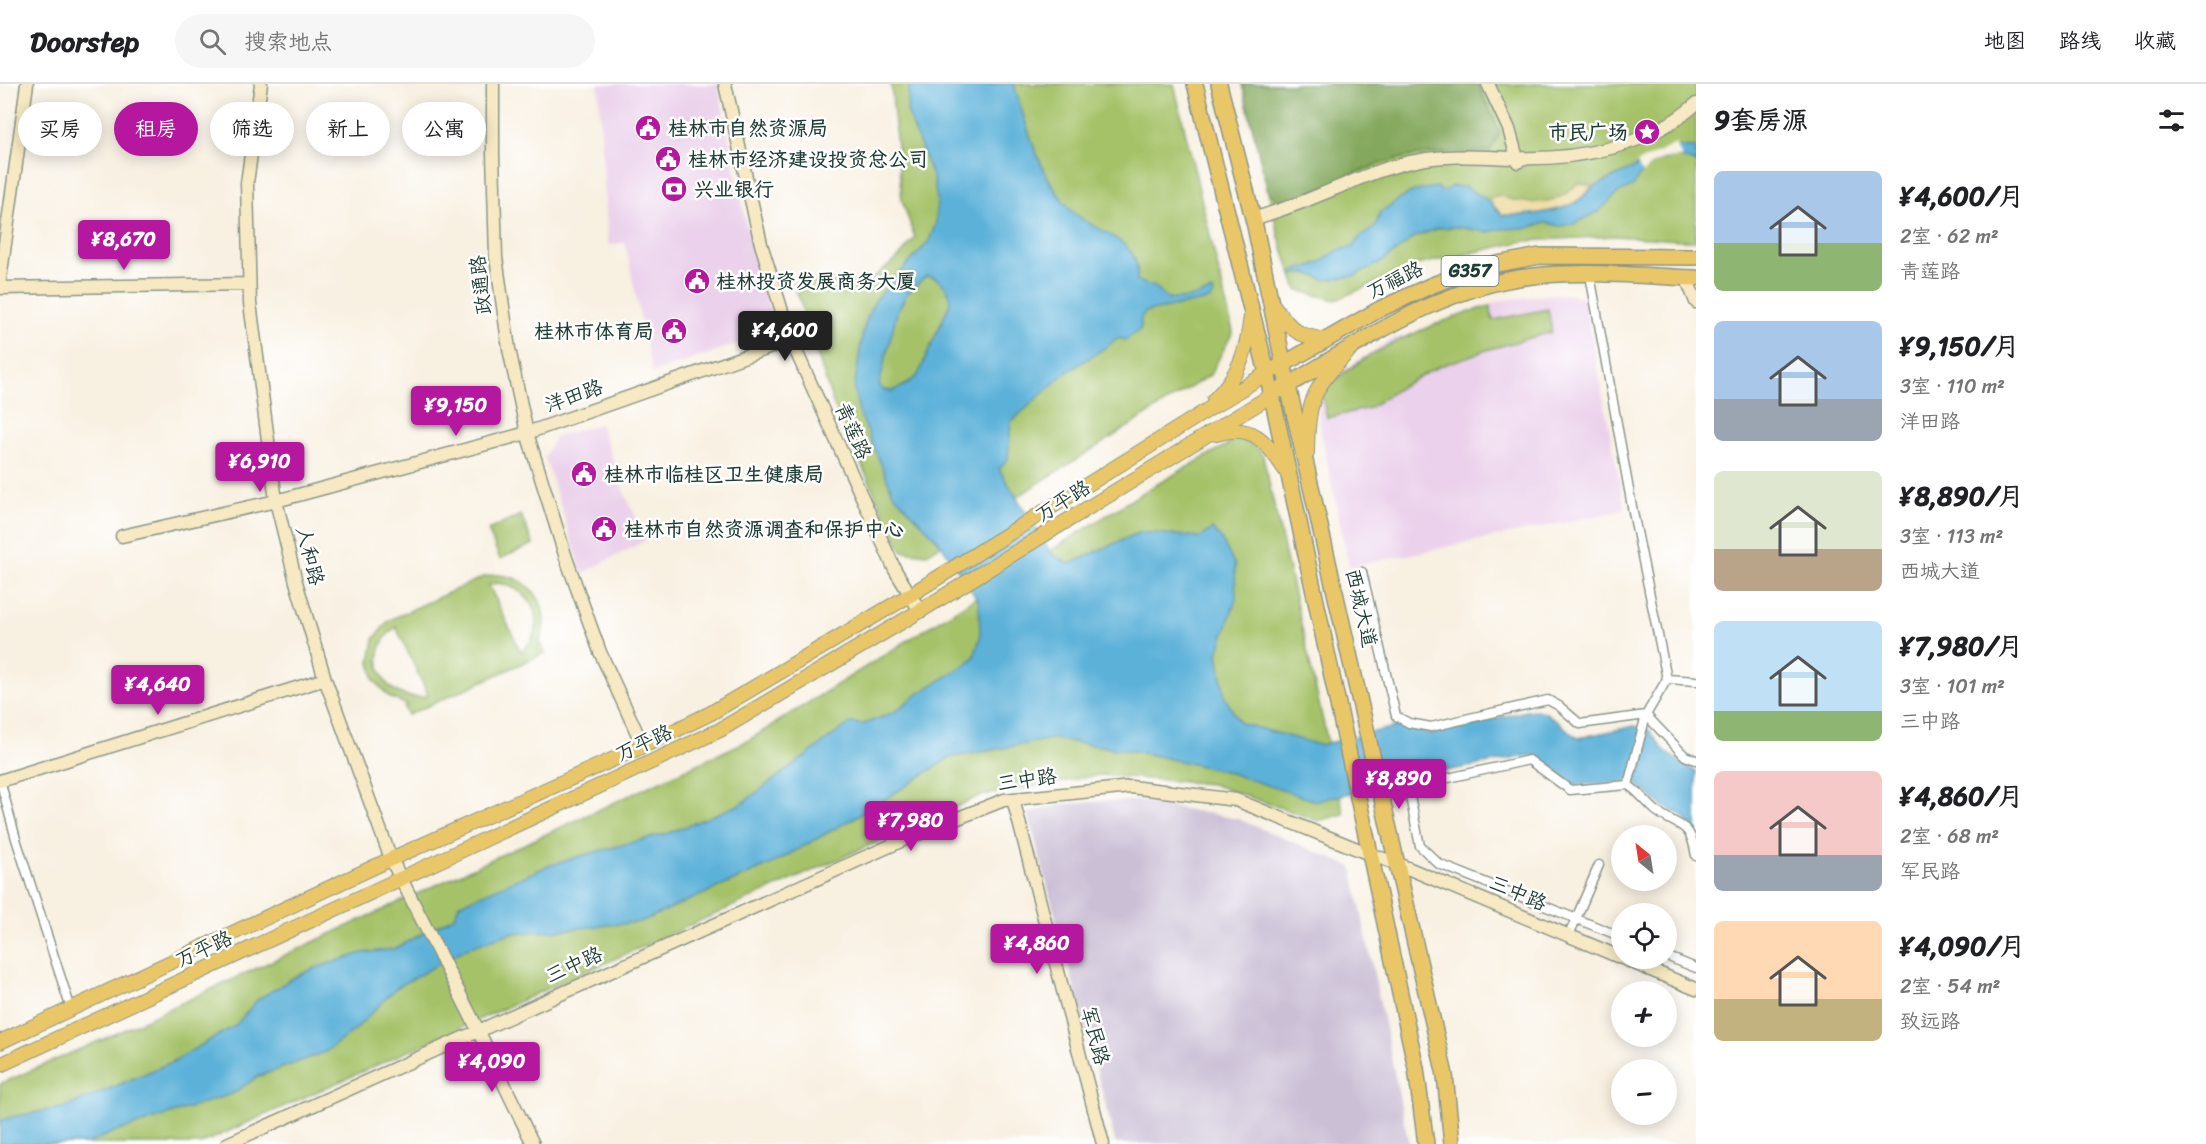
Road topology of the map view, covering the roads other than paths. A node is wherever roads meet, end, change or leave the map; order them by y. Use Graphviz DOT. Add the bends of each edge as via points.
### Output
graph roads {
  1 [pos="27,84"];
  2 [pos="261,84"];
  3 [pos="493,84"];
  4 [pos="725,84"];
  5 [pos="1195,84"];
  6 [pos="1219,84"];
  7 [pos="1488,84"];
  8 [pos="1696,104"];
  9 [pos="1696,110"];
  10 [pos="1518,160"];
  11 [pos="1254,223"];
  12 [pos="1696,257"];
  13 [pos="1590,274"];
  14 [pos="1691,278"];
  15 [pos="0,280"];
  16 [pos="249,284"];
  17 [pos="0,288"];
  18 [pos="1270,301"];
  19 [pos="1696,302"];
  20 [pos="1251,308"];
  21 [pos="791,339"];
  22 [pos="1327,340"];
  23 [pos="1354,346"];
  24 [pos="1283,365"];
  25 [pos="1267,373"];
  26 [pos="1288,386"];
  27 [pos="1272,395"];
  28 [pos="1200,414"];
  29 [pos="527,433"];
  30 [pos="1203,438"];
  31 [pos="1307,467"];
  32 [pos="1290,478"];
  33 [pos="276,501"];
  34 [pos="122,536"];
  35 [pos="1362,572"];
  36 [pos="910,595"];
  37 [pos="920,611"];
  38 [pos="325,679"];
  39 [pos="1667,679"];
  40 [pos="1696,681"];
  41 [pos="1646,715"];
  42 [pos="643,746"];
  43 [pos="1696,760"];
  44 [pos="0,780"];
  45 [pos="1628,785"];
  46 [pos="1008,800"];
  47 [pos="1372,855"];
  48 [pos="1696,856"];
  49 [pos="391,859"];
  50 [pos="1398,864"];
  51 [pos="1599,865"];
  52 [pos="400,879"];
  53 [pos="1576,917"];
  54 [pos="1611,931"];
  55 [pos="1569,935"];
  56 [pos="1611,953"];
  57 [pos="1677,960"];
  58 [pos="1696,968"];
  59 [pos="1648,969"];
  60 [pos="1696,989"];
  61 [pos="71,1009"];
  62 [pos="478,1030"];
  63 [pos="0,1042"];
  64 [pos="0,1065"];
  65 [pos="227,1144"];
  66 [pos="533,1144"];
  67 [pos="1095,1144"];
  68 [pos="1103,1144"];
  69 [pos="1426,1144"];
  70 [pos="1452,1144"];
  1 -- 15 [label="street"];
  2 -- 16 [label="street, 人和路" via="247,183"];
  3 -- 29 [label="street, 政通路" via="496,257 509,349"];
  4 -- 21 [label="street, 青莲路" via="761,244"];
  5 -- 20 [label="highway"];
  6 -- 11 [label="highway, 西城大道"];
  7 -- 10 [label="street" via="1509,129"];
  8 -- 10 [label="street" via="1655,130 1599,151"];
  9 -- 10 [label="street" via="1649,138 1609,153 1556,162"];
  10 -- 11 [label="street" via="1416,164 1370,177"];
  11 -- 18 [label="highway, 西城大道"];
  12 -- 22 [label="highway, 万福路 / G357" via="1540,256 1480,267 1400,300"];
  13 -- 14 [label="highway, 万福路 / G357"];
  13 -- 23 [label="highway, 万福路 / G357" via="1544,274 1484,285 1436,303"];
  13 -- 39 [label="street"];
  14 -- 19 [label="street"];
  16 -- 17 [label="street"];
  16 -- 33 [label="street, 人和路"];
  18 -- 22 [label="main road" via="1292,330 1308,338"];
  18 -- 24 [label="highway, 西城大道"];
  20 -- 25 [label="highway"];
  20 -- 28 [label="main road" via="1249,335 1238,372"];
  21 -- 29 [label="street, 洋田路"];
  21 -- 36 [label="street, 青莲路" via="895,570"];
  22 -- 24 [label="highway, 万福路 / G357"];
  23 -- 26 [label="highway, 万福路 / G357"];
  23 -- 31 [label="main road" via="1325,376 1313,397 1307,426"];
  24 -- 25 [label="highway, 万福路 / G357"];
  24 -- 26 [label="highway, 西城大道"];
  25 -- 27 [label="highway"];
  25 -- 28 [label="main road, 万平路"];
  26 -- 27 [label="highway, 万福路 / G357"];
  26 -- 31 [label="highway, 西城大道"];
  27 -- 30 [label="main road, 万平路"];
  27 -- 32 [label="highway"];
  28 -- 36 [label="main road, 万平路"];
  29 -- 33 [label="street, 洋田路"];
  29 -- 42 [label="street, 政通路" via="596,642"];
  30 -- 32 [label="main road" via="1228,430 1255,434"];
  30 -- 37 [label="main road, 万平路"];
  31 -- 50 [label="highway, 西城大道"];
  32 -- 47 [label="highway"];
  33 -- 34 [label="street, 洋田路"];
  33 -- 38 [label="street, 人和路"];
  35 -- 41 [label="street" via="1396,716 1401,720 1431,727 1548,700 1580,724"];
  36 -- 37 [label="street, 青莲路"];
  36 -- 42 [label="main road, 万平路" via="711,713"];
  37 -- 52 [label="main road, 万平路" via="720,730"];
  38 -- 44 [label="street"];
  38 -- 49 [label="street, 人和路"];
  39 -- 40 [label="street"];
  39 -- 41 [label="street"];
  41 -- 43 [label="street" via="1685,756"];
  41 -- 45 [label="street"];
  42 -- 49 [label="main road, 万平路"];
  44 -- 61 [label="street"];
  45 -- 48 [label="street" via="1656,811 1683,826 1693,838"];
  45 -- 53 [label="street" via="1570,789 1529,760 1408,787 1420,846 1439,864"];
  46 -- 47 [label="street, 三中路" via="1131,787 1236,800"];
  46 -- 62 [label="street, 三中路" via="910,837"];
  46 -- 67 [label="street, 军民路"];
  46 -- 68 [label="street, 军民路"];
  47 -- 50 [label="street, 三中路"];
  47 -- 69 [label="highway" via="1416,1068"];
  49 -- 52 [label="street, 人和路"];
  49 -- 61 [label="main road, 万平路"];
  50 -- 55 [label="street, 三中路"];
  50 -- 70 [label="highway, 西城大道" via="1445,1075"];
  51 -- 53 [label="street"];
  52 -- 62 [label="street, 人和路"];
  52 -- 64 [label="main road, 万平路"];
  53 -- 54 [label="street"];
  53 -- 55 [label="street"];
  55 -- 56 [label="street, 三中路"];
  57 -- 58 [label="street"];
  59 -- 60 [label="street, 三中路"];
  61 -- 63 [label="main road, 万平路"];
  62 -- 65 [label="street, 三中路"];
  62 -- 66 [label="street, 人和路"];
}
